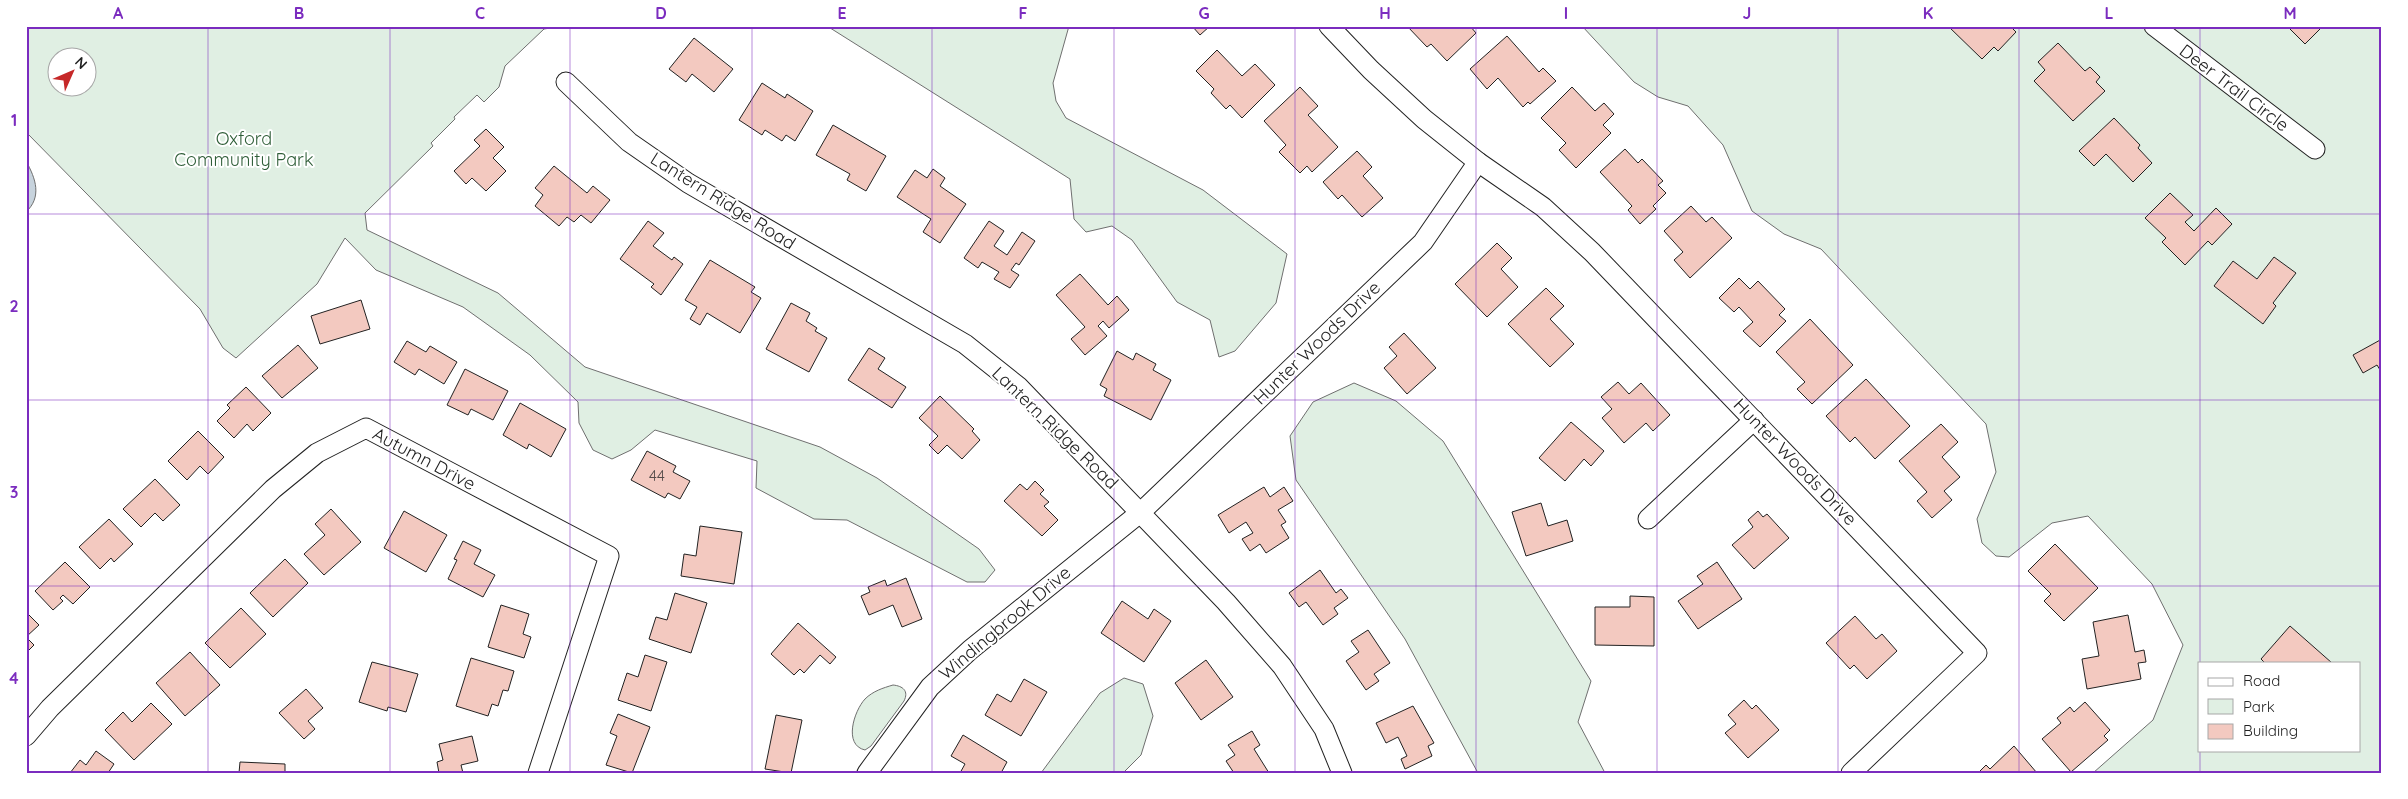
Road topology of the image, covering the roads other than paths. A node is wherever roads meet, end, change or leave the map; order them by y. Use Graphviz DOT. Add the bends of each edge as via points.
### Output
graph roads {
  1 [pos="1329,26"];
  2 [pos="2154,26"];
  3 [pos="566,82"];
  4 [pos="2316,149"];
  5 [pos="1478,162"];
  6 [pos="1754,420"];
  7 [pos="1140,512"];
  8 [pos="1648,519"];
  9 [pos="26,736"];
  10 [pos="538,773"];
  11 [pos="867,773"];
  12 [pos="1342,773"];
  13 [pos="1851,773"];
  1 -- 5 [label="street, Hunter Woods Drive" via="1424,119"];
  2 -- 4 [label="street, Deer Trail Circle"];
  3 -- 7 [label="street, Lantern Ridge Road" via="629,142 688,183 966,344 1019,387"];
  5 -- 6 [label="street, Hunter Woods Drive" via="1542,207 1592,252"];
  5 -- 7 [label="street, Hunter Woods Drive" via="1422,242"];
  6 -- 8 [label="street"];
  6 -- 13 [label="street, Hunter Woods Drive" via="1977,653"];
  7 -- 11 [label="street, Windingbrook Drive" via="936,681"];
  7 -- 12 [label="street, Lantern Ridge Road" via="1282,666 1324,729"];
  9 -- 10 [label="street, Autumn Drive" via="50,708 273,489 317,453 366,428 609,556"];
}
